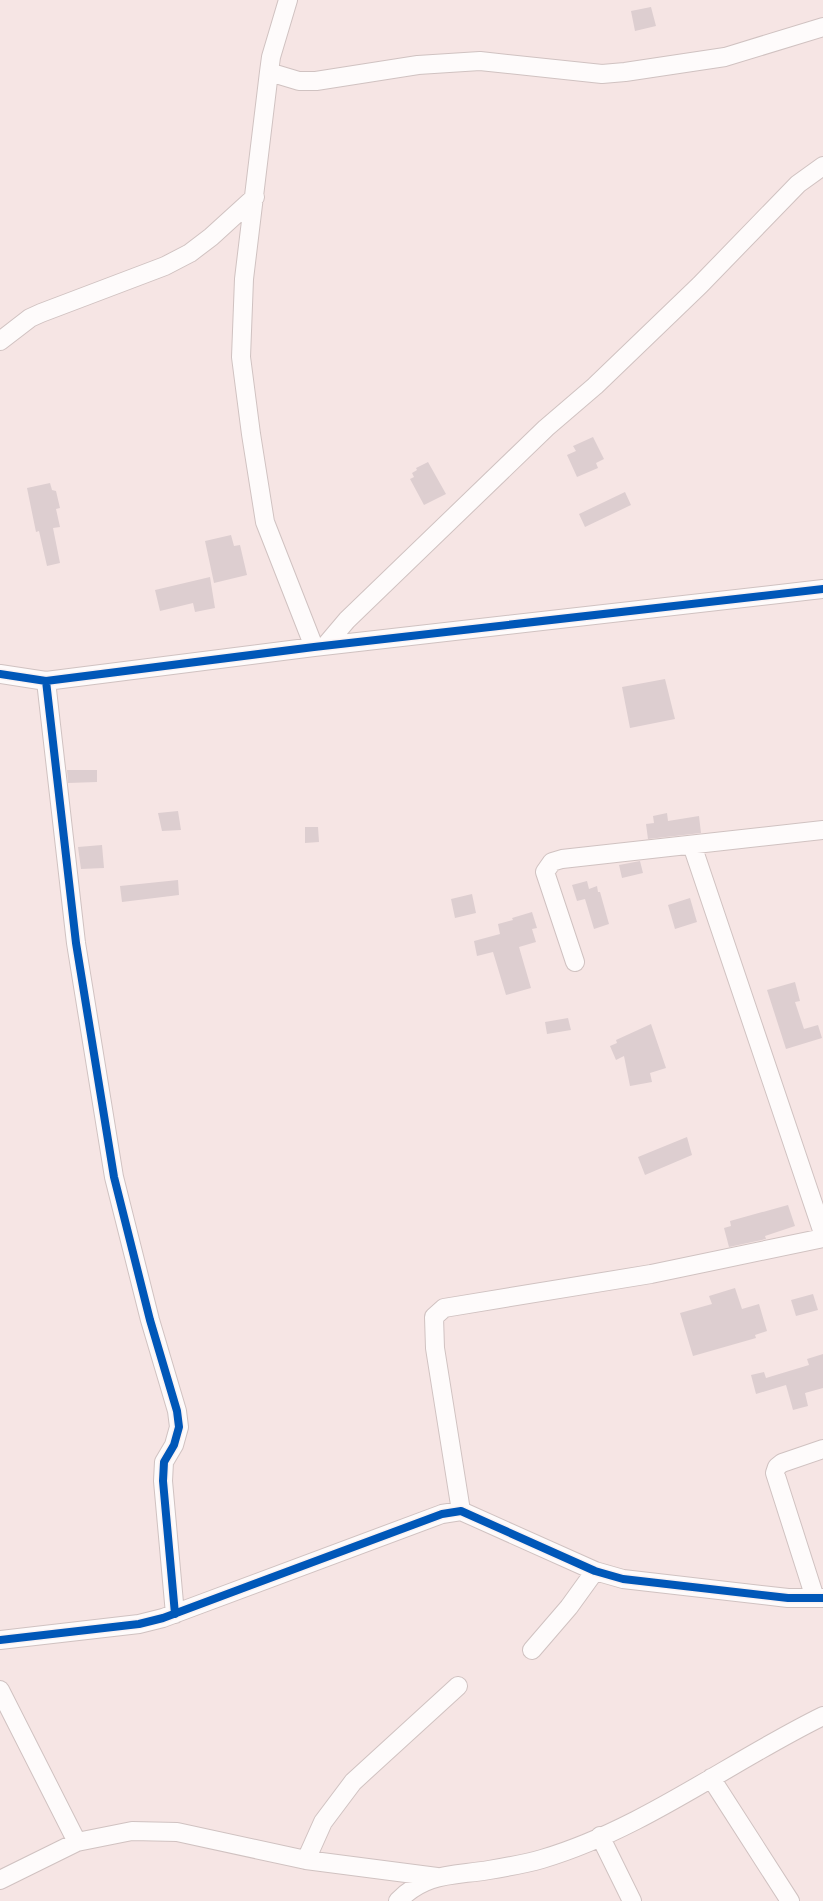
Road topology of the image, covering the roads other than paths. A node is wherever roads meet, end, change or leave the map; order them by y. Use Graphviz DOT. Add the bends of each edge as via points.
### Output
graph roads {
  1 [pos="288,0"];
  2 [pos="823,27"];
  3 [pos="269,72"];
  4 [pos="823,166"];
  5 [pos="255,197"];
  6 [pos="0,341"];
  7 [pos="823,589"];
  8 [pos="319,646"];
  9 [pos="0,674"];
  10 [pos="46,681"];
  11 [pos="823,830"];
  12 [pos="692,844"];
  13 [pos="575,962"];
  14 [pos="823,1233"];
  15 [pos="823,1238"];
  16 [pos="823,1449"];
  17 [pos="461,1511"];
  18 [pos="595,1571"];
  19 [pos="819,1598"];
  20 [pos="175,1614"];
  21 [pos="0,1640"];
  22 [pos="532,1650"];
  23 [pos="458,1686"];
  24 [pos="0,1690"];
  25 [pos="823,1716"];
  26 [pos="711,1778"];
  27 [pos="600,1836"];
  28 [pos="77,1842"];
  29 [pos="306,1860"];
  30 [pos="437,1877"];
  31 [pos="0,1880"];
  32 [pos="398,1901"];
  33 [pos="632,1901"];
  34 [pos="790,1901"];
  1 -- 3 [label="street"];
  2 -- 3 [label="street" via="725,57 602,74 480,61 418,65 316,81 299,81"];
  3 -- 5 [label="street"];
  4 -- 8 [label="street" via="798,184 700,285"];
  5 -- 6 [label="street" via="190,253 165,266 41,312"];
  5 -- 8 [label="street" via="244,279 241,357 251,434 265,522"];
  7 -- 8 [label="street"];
  8 -- 10 [label="street"];
  9 -- 10 [label="street"];
  10 -- 20 [label="street" via="76,943 114,1177 177,1411 179,1427 164,1462 163,1481"];
  11 -- 12 [label="street"];
  12 -- 13 [label="street" via="562,859 548,865 544,872"];
  12 -- 14 [label="street"];
  15 -- 17 [label="street" via="651,1274 444,1308 434,1316 434,1348"];
  16 -- 19 [label="street" via="782,1463 775,1473"];
  17 -- 18 [label="street"];
  17 -- 20 [label="street" via="442,1514"];
  18 -- 19 [label="street" via="633,1580 788,1598"];
  18 -- 22 [label="street"];
  20 -- 21 [label="street" via="139,1624"];
  23 -- 29 [label="street" via="353,1782 323,1822"];
  24 -- 28 [label="street"];
  25 -- 26 [label="street"];
  26 -- 27 [label="street" via="637,1820"];
  26 -- 34 [label="street"];
  27 -- 30 [label="street" via="541,1859"];
  27 -- 33 [label="street"];
  28 -- 29 [label="street" via="132,1831 177,1832"];
  28 -- 31 [label="street"];
  29 -- 30 [label="street"];
  30 -- 32 [label="street" via="415,1886"];
}
